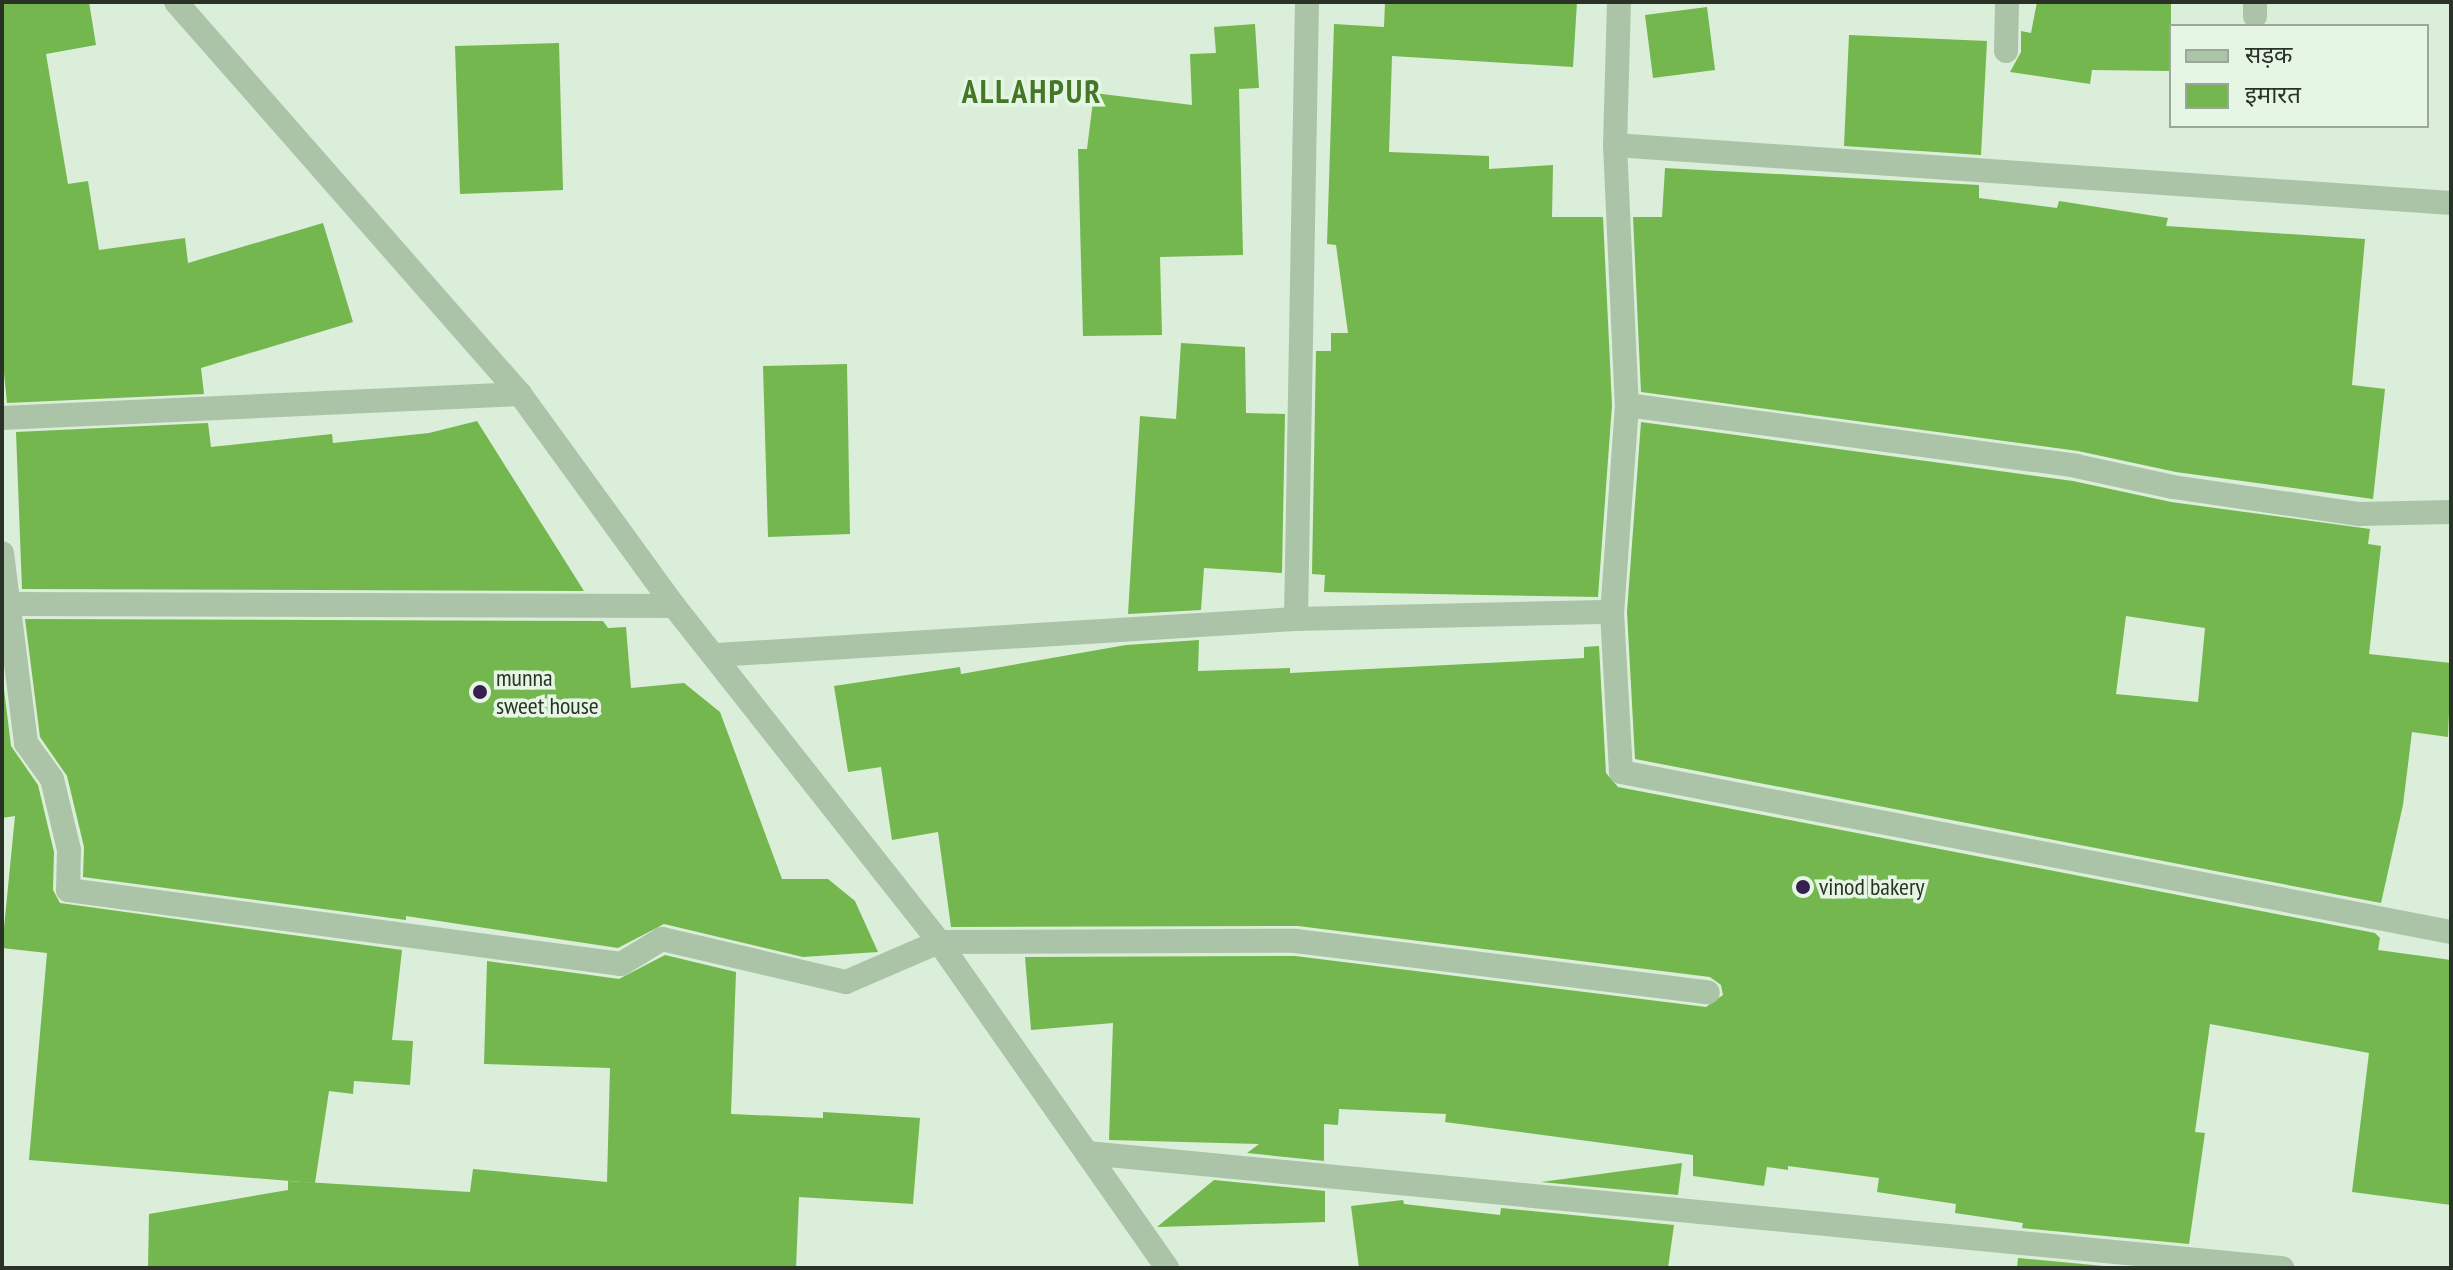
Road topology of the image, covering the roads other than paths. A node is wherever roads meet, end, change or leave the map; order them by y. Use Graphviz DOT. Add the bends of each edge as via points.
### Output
graph roads {
  1 [pos="176,2"];
  2 [pos="1307,2"];
  3 [pos="1619,2"];
  4 [pos="2007,2"];
  5 [pos="2006,51"];
  6 [pos="1615,145"];
  7 [pos="2451,203"];
  8 [pos="520,394"];
  9 [pos="1627,405"];
  10 [pos="2,418"];
  11 [pos="2451,512"];
  12 [pos="2,553"];
  13 [pos="8,604"];
  14 [pos="674,606"];
  15 [pos="1612,612"];
  16 [pos="1296,619"];
  17 [pos="717,655"];
  18 [pos="2451,932"];
  19 [pos="939,942"];
  20 [pos="1708,992"];
  21 [pos="1087,1153"];
  22 [pos="1167,1268"];
  23 [pos="2282,1268"];
  1 -- 8 [label="street"];
  2 -- 16 [label="street"];
  3 -- 6 [label="street"];
  4 -- 5 [label="street"];
  6 -- 7 [label="street"];
  6 -- 9 [label="street"];
  8 -- 10 [label="street"];
  8 -- 14 [label="street"];
  9 -- 11 [label="street" via="2076,466 2173,487 2359,514"];
  9 -- 15 [label="street"];
  12 -- 13 [label="street"];
  13 -- 14 [label="street"];
  13 -- 19 [label="street" via="26,743 52,779 69,850 68,890 621,964 662,939 846,982"];
  14 -- 17 [label="street"];
  15 -- 16 [label="street"];
  15 -- 18 [label="street" via="1621,772"];
  16 -- 17 [label="street"];
  17 -- 19 [label="street"];
  19 -- 20 [label="street" via="1296,941"];
  19 -- 21 [label="street"];
  21 -- 22 [label="street"];
  21 -- 23 [label="street"];
}
